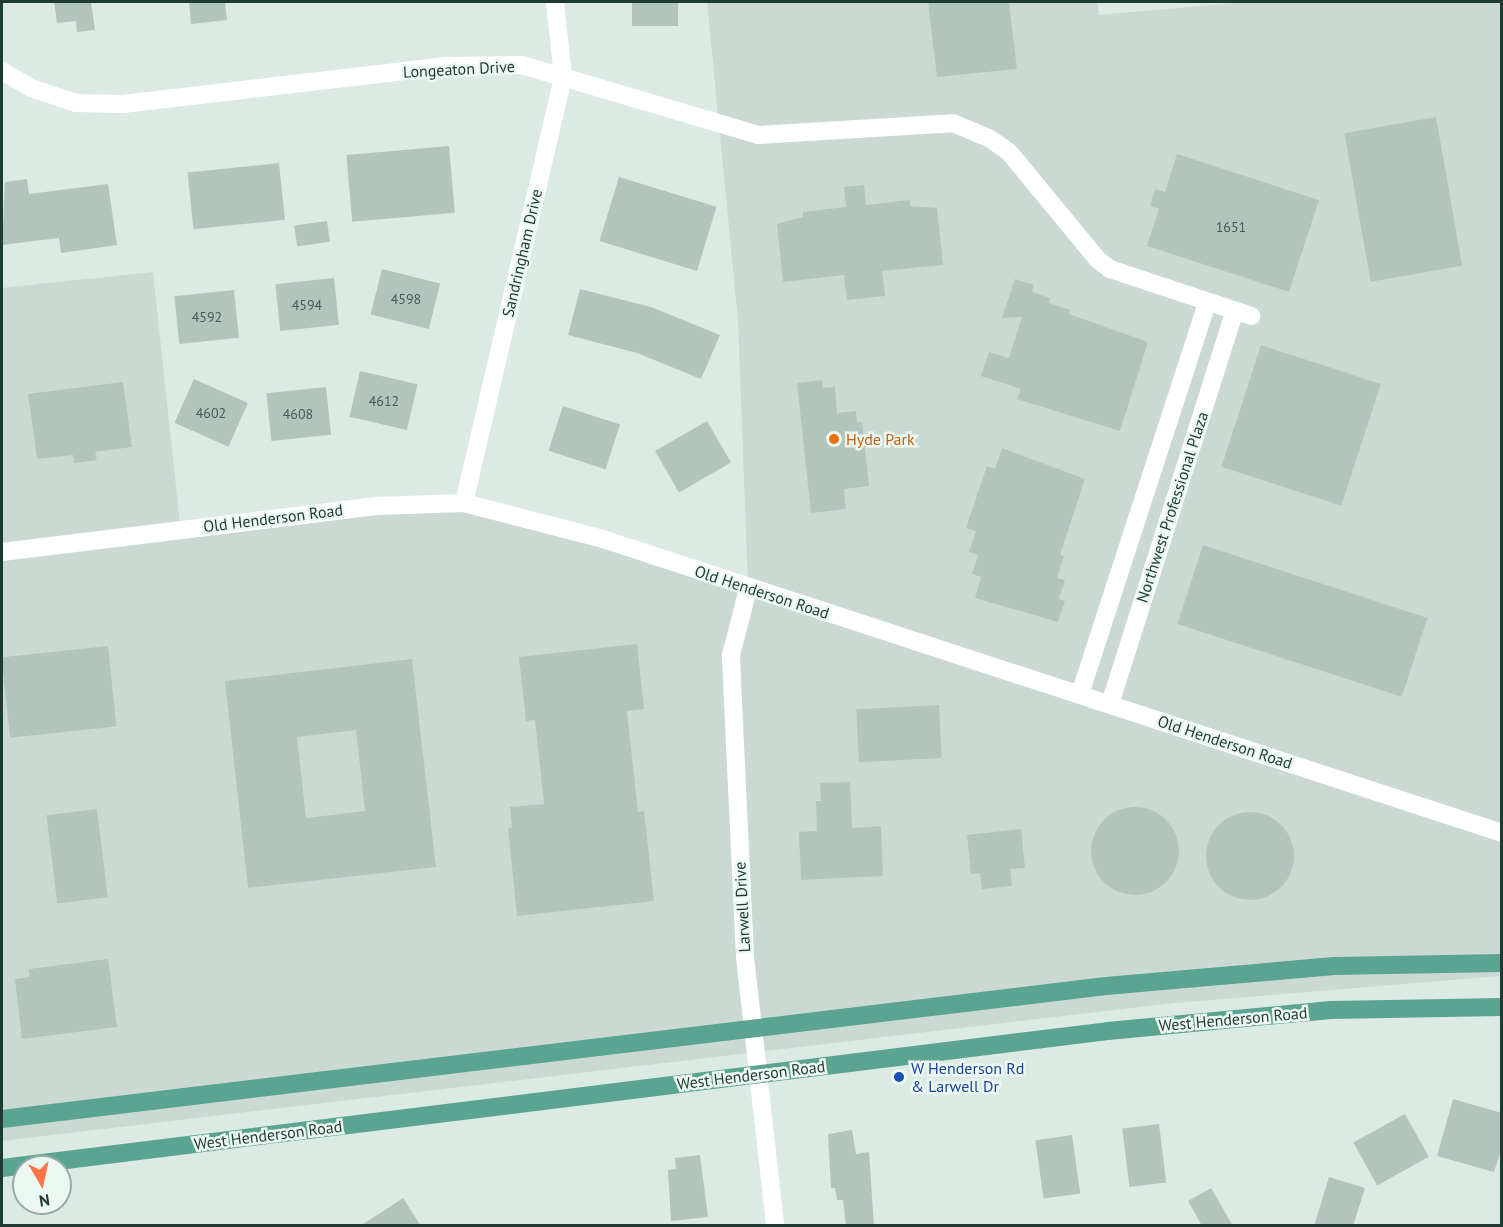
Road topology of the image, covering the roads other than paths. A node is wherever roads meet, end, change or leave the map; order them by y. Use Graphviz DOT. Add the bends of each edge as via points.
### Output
graph roads {
  1 [pos="555,2"];
  2 [pos="2,71"];
  3 [pos="563,78"];
  4 [pos="759,135"];
  5 [pos="1207,302"];
  6 [pos="464,502"];
  7 [pos="2,552"];
  8 [pos="748,589"];
  9 [pos="1080,694"];
  10 [pos="1110,704"];
  11 [pos="1502,833"];
  12 [pos="1502,963"];
  13 [pos="1502,1006"];
  14 [pos="751,1027"];
  15 [pos="755,1075"];
  16 [pos="2,1119"];
  17 [pos="2,1168"];
  18 [pos="775,1226"];
  1 -- 3 [label="street, Sandringham Drive"];
  2 -- 3 [label="street, Longeaton Drive" via="31,88 76,103 151,101 445,66 522,65"];
  3 -- 4 [label="street, Longeaton Drive"];
  3 -- 6 [label="street, Sandringham Drive"];
  4 -- 5 [label="street, Northwest Professional Plaza" via="925,122 965,126 1009,152 1104,265"];
  5 -- 9 [label="street, Northwest Professional Plaza"];
  5 -- 10 [label="street, Northwest Professional Plaza" via="1243,313"];
  6 -- 7 [label="street, Old Henderson Road" via="376,506"];
  6 -- 8 [label="street, Old Henderson Road" via="603,539"];
  8 -- 9 [label="street, Old Henderson Road"];
  8 -- 14 [label="street, Larwell Drive" via="731,655"];
  9 -- 10 [label="street, Old Henderson Road"];
  10 -- 11 [label="street, Old Henderson Road"];
  12 -- 14 [label="main road" via="1334,966 1118,985"];
  13 -- 15 [label="main road, West Henderson Road" via="1331,1010 1228,1018"];
  14 -- 15 [label="street, Larwell Drive"];
  14 -- 16 [label="main road"];
  15 -- 17 [label="main road, West Henderson Road"];
  15 -- 18 [label="street, Larwell Drive"];
}
